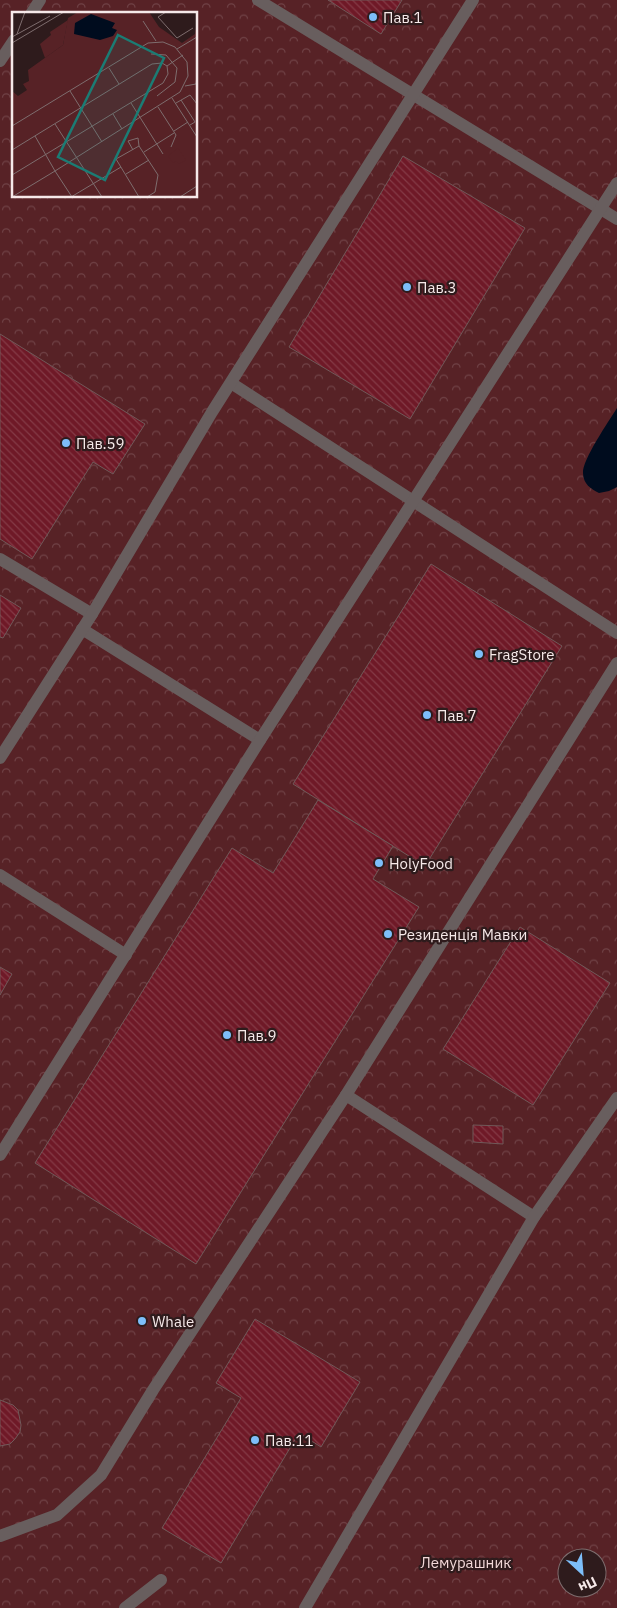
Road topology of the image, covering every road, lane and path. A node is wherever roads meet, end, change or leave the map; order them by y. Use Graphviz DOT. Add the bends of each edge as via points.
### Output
graph roads {
  1 [pos="40,0"];
  2 [pos="258,0"];
  3 [pos="473,0"];
  4 [pos="32,12"];
  5 [pos="12,43"];
  6 [pos="0,61"];
  7 [pos="412,94"];
  8 [pos="617,183"];
  9 [pos="601,209"];
  10 [pos="617,219"];
  11 [pos="231,383"];
  12 [pos="414,501"];
  13 [pos="0,559"];
  14 [pos="92,614"];
  15 [pos="82,629"];
  16 [pos="617,633"];
  17 [pos="617,664"];
  18 [pos="260,740"];
  19 [pos="0,758"];
  20 [pos="0,875"];
  21 [pos="126,955"];
  22 [pos="346,1095"];
  23 [pos="617,1098"];
  24 [pos="0,1155"];
  25 [pos="534,1217"];
  26 [pos="0,1536"];
  27 [pos="161,1580"];
  28 [pos="125,1608"];
  29 [pos="305,1608"];
  1 -- 4 [label="lane"];
  2 -- 7 [label="lane"];
  3 -- 7 [label="lane"];
  5 -- 6 [label="lane"];
  7 -- 9 [label="lane"];
  7 -- 11 [label="lane"];
  8 -- 9 [label="lane"];
  9 -- 10 [label="lane"];
  9 -- 12 [label="lane"];
  11 -- 12 [label="lane"];
  11 -- 14 [label="lane"];
  12 -- 16 [label="lane"];
  12 -- 18 [label="lane"];
  13 -- 14 [label="lane"];
  14 -- 15 [label="lane"];
  15 -- 18 [label="lane"];
  15 -- 19 [label="lane"];
  17 -- 22 [label="lane"];
  18 -- 21 [label="lane"];
  20 -- 21 [label="lane"];
  21 -- 24 [label="lane"];
  22 -- 25 [label="lane"];
  22 -- 26 [label="lane" via="101,1475 57,1516"];
  23 -- 25 [label="lane"];
  25 -- 29 [label="lane"];
  27 -- 28 [label="lane"];
}
